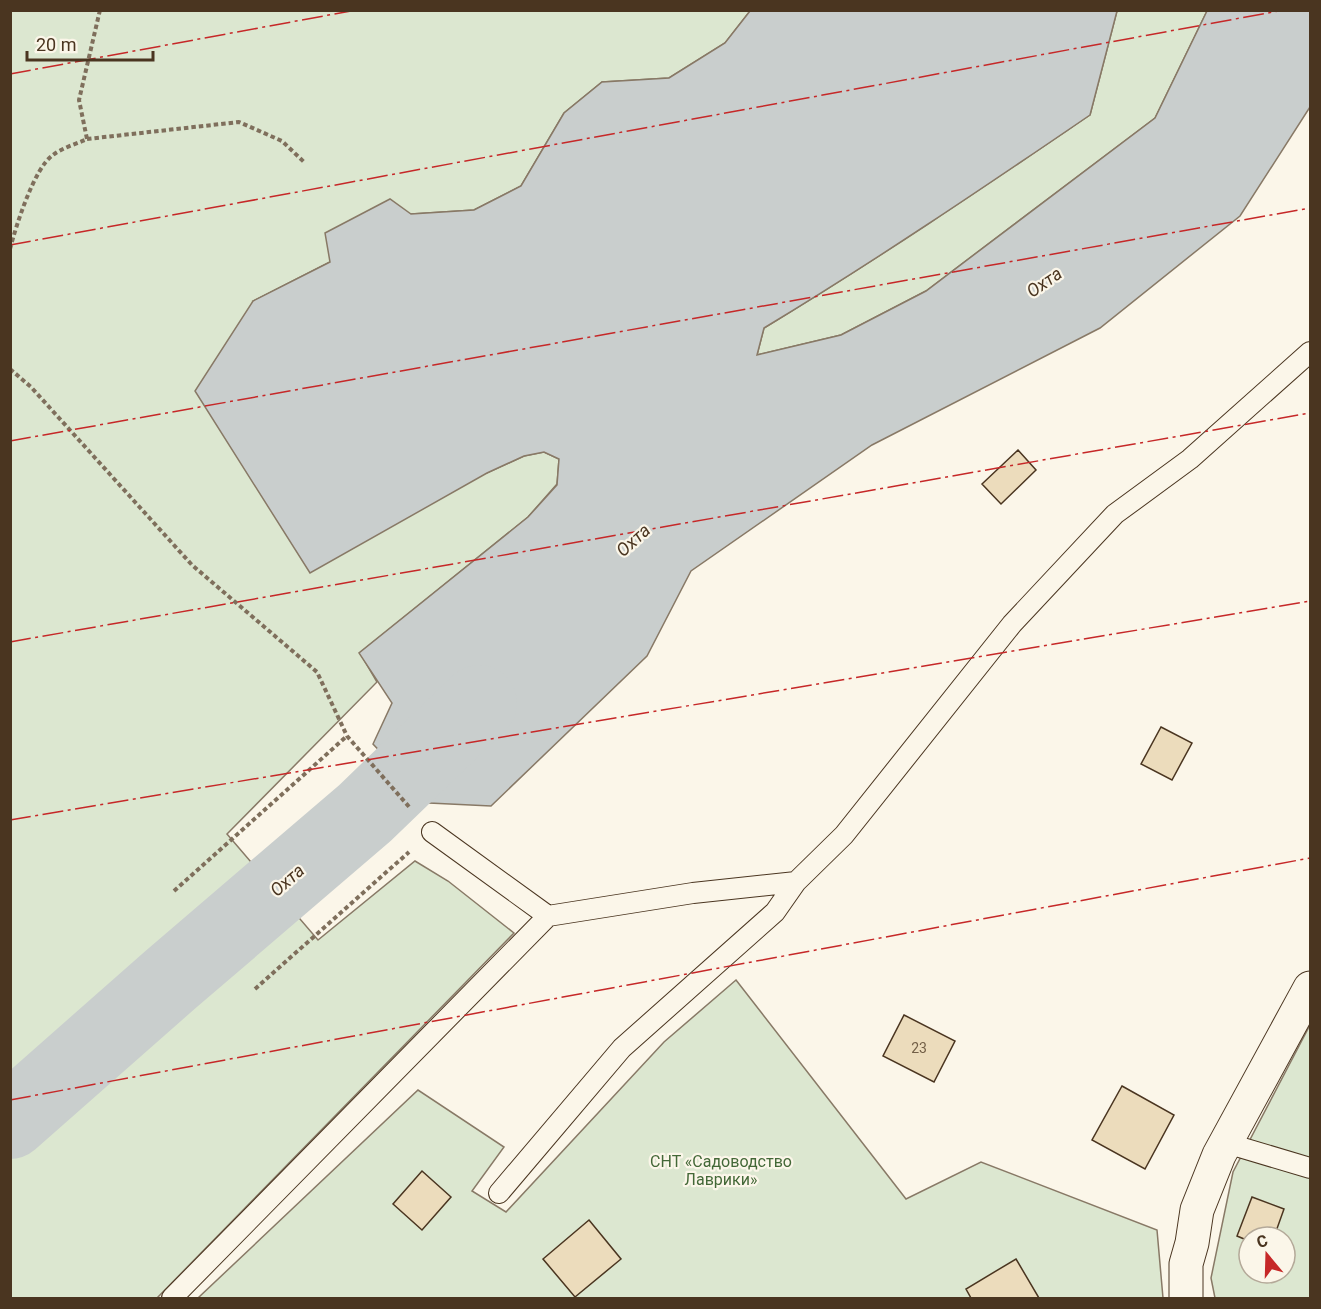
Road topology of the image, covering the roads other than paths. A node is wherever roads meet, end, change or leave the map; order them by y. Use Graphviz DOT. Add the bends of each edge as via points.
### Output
graph roads {
  1 [pos="1311,352"];
  2 [pos="432,832"];
  3 [pos="796,882"];
  4 [pos="548,916"];
  5 [pos="1311,988"];
  6 [pos="1226,1143"];
  7 [pos="1311,1168"];
  8 [pos="499,1193"];
  9 [pos="172,1299"];
  10 [pos="1186,1299"];
  1 -- 3 [label="lane" via="1190,459 1115,514 1012,624 844,835"];
  2 -- 4 [label="lane"];
  3 -- 4 [label="lane" via="693,893"];
  3 -- 8 [label="lane" via="775,912 622,1048"];
  4 -- 9 [label="lane"];
  5 -- 6 [label="street"];
  6 -- 7 [label="lane"];
  6 -- 10 [label="street" via="1197,1210 1186,1264"];
}
